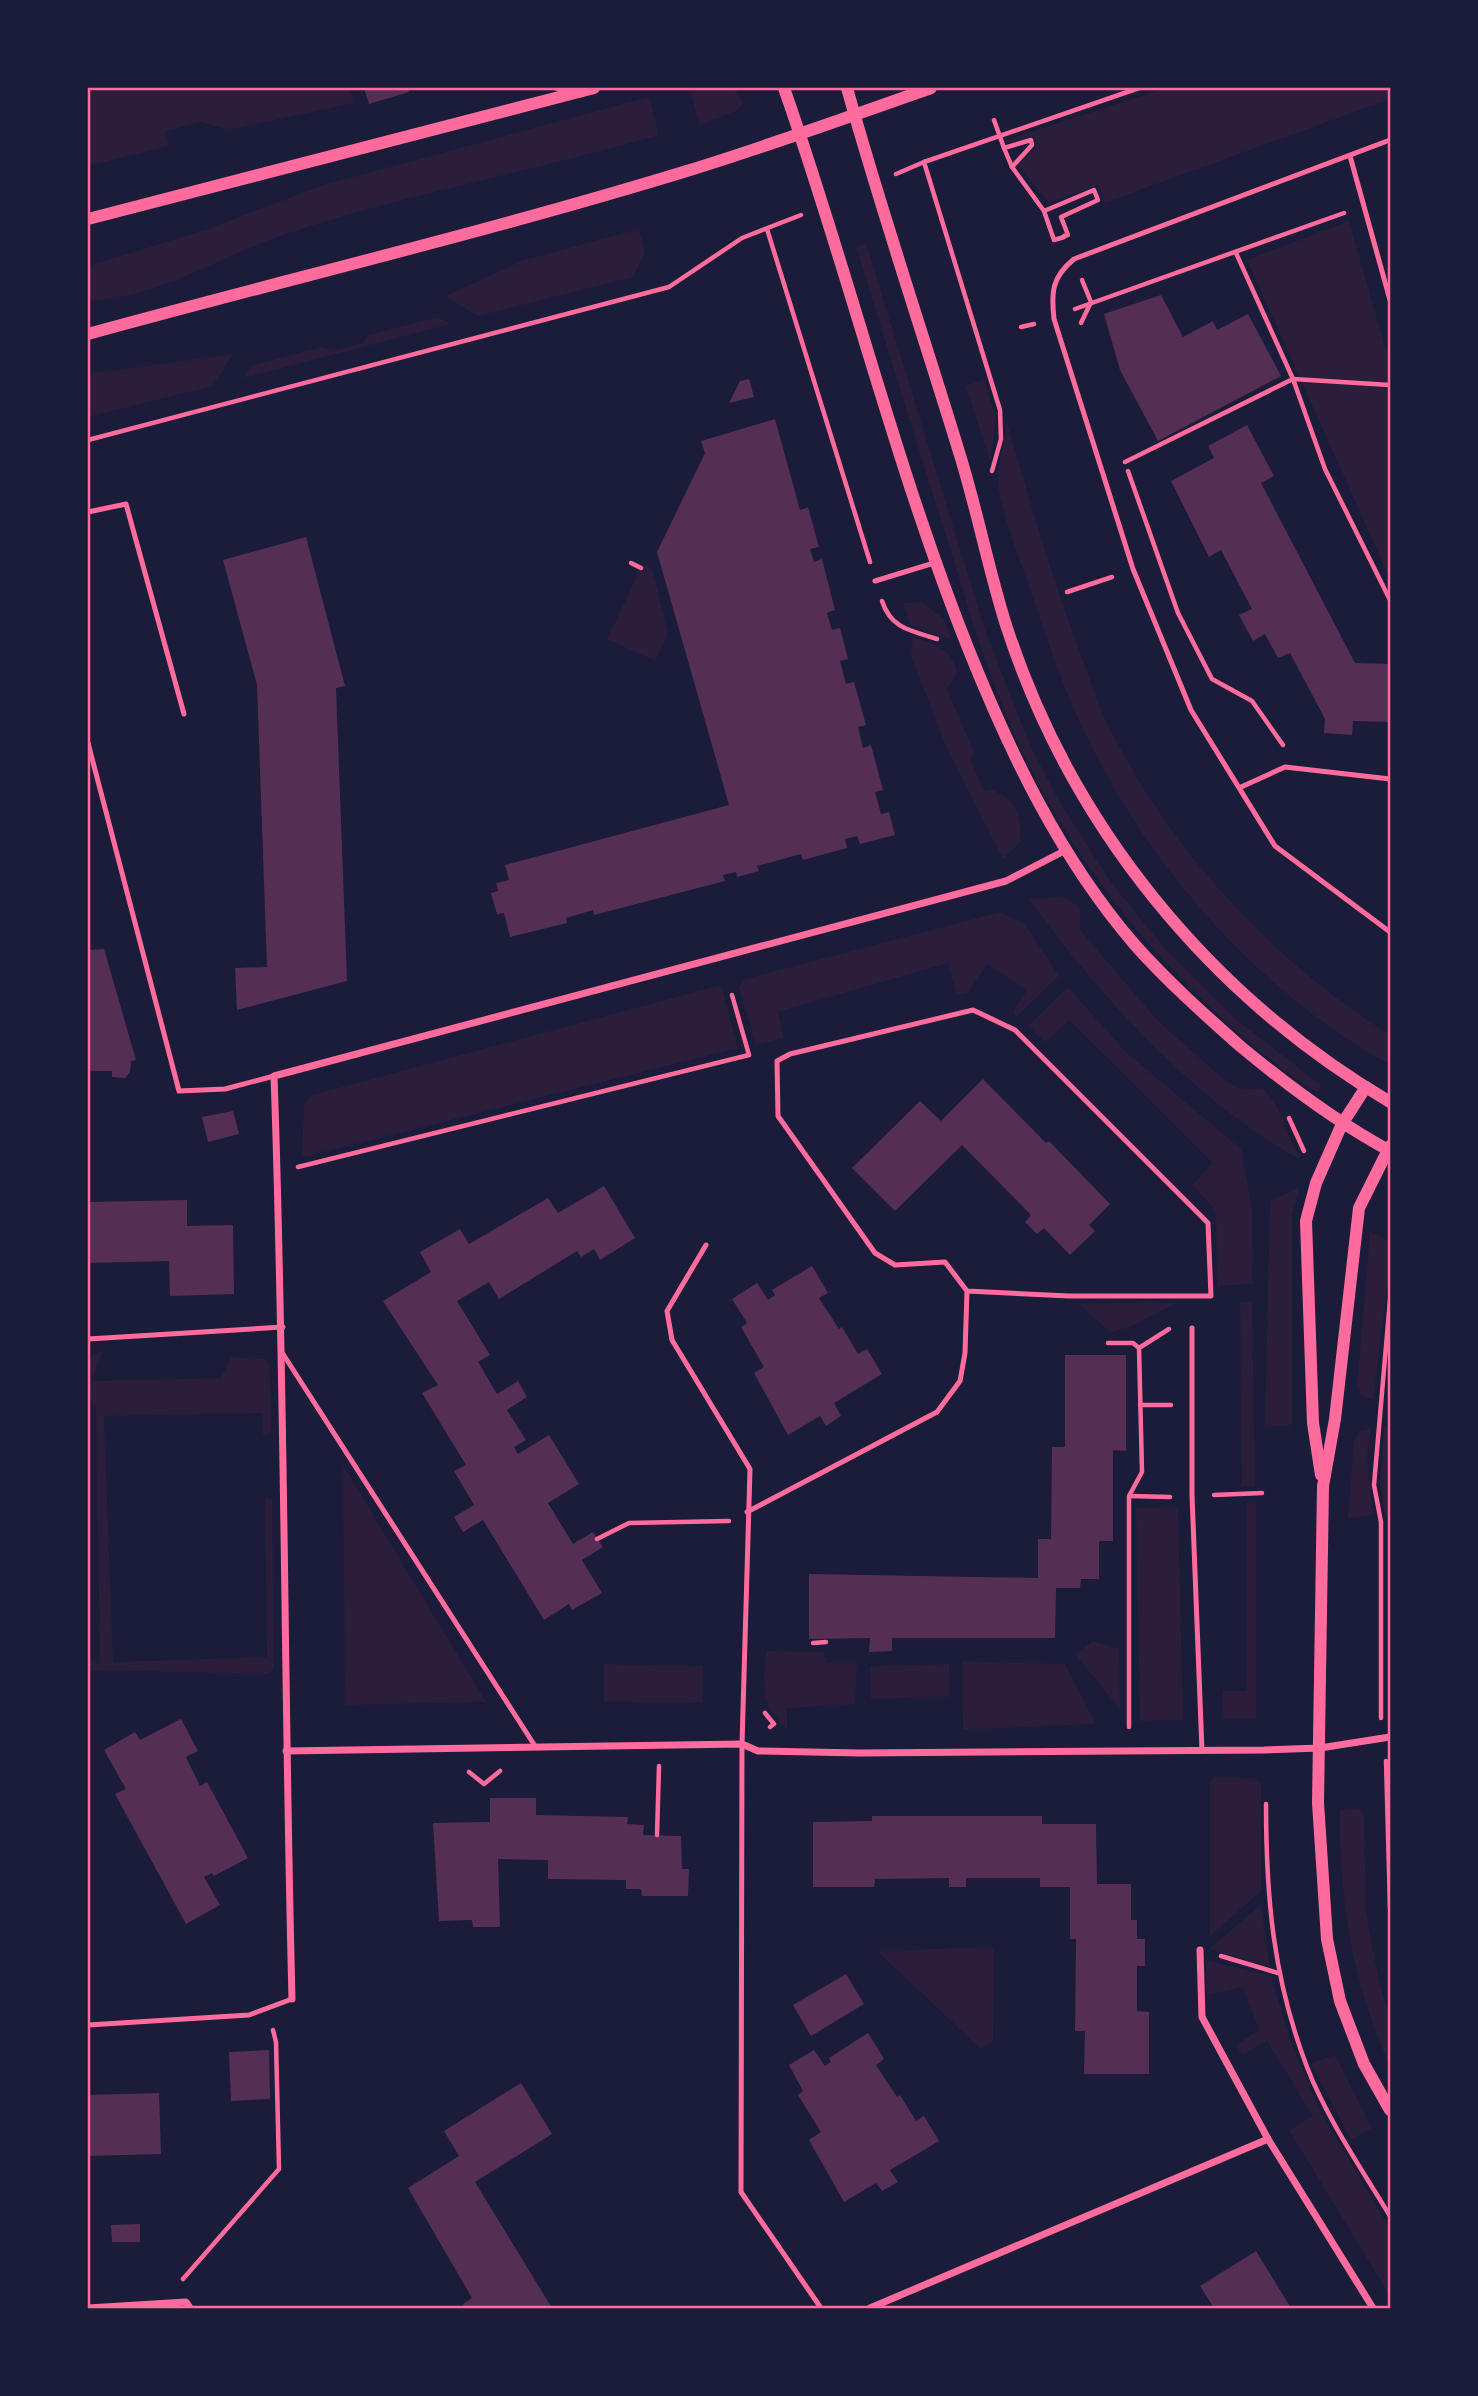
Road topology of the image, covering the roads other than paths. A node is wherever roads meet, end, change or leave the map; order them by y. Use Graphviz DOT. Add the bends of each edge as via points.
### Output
graph roads {
  1 [pos="556,88"];
  2 [pos="594,88"];
  3 [pos="784,88"];
  4 [pos="847,88"];
  5 [pos="931,88"];
  6 [pos="576,92"];
  7 [pos="855,115"];
  8 [pos="800,134"];
  9 [pos="1391,140"];
  10 [pos="1350,156"];
  11 [pos="88,219"];
  12 [pos="1391,300"];
  13 [pos="91,331"];
  14 [pos="88,512"];
  15 [pos="934,563"];
  16 [pos="875,581"];
  17 [pos="184,714"];
  18 [pos="88,743"];
  19 [pos="1391,779"];
  20 [pos="1241,787"];
  21 [pos="1066,850"];
  22 [pos="1391,932"];
  23 [pos="274,1076"];
  24 [pos="1366,1087"];
  25 [pos="1391,1102"];
  26 [pos="1342,1124"];
  27 [pos="1390,1149"];
  28 [pos="706,1245"];
  29 [pos="967,1291"];
  30 [pos="283,1327"];
  31 [pos="1192,1328"];
  32 [pos="88,1339"];
  33 [pos="283,1354"];
  34 [pos="1323,1486"];
  35 [pos="747,1512"];
  36 [pos="1388,1737"];
  37 [pos="742,1744"];
  38 [pos="535,1746"];
  39 [pos="1320,1748"];
  40 [pos="286,1751"];
  41 [pos="1202,1751"];
  42 [pos="1200,1950"];
  43 [pos="292,2000"];
  44 [pos="88,2025"];
  45 [pos="1391,2110"];
  46 [pos="1268,2138"];
  47 [pos="88,2308"];
  48 [pos="190,2308"];
  49 [pos="821,2308"];
  50 [pos="870,2308"];
  51 [pos="1373,2308"];
  1 -- 6 [label="lane"];
  2 -- 6 [label="street"];
  3 -- 8 [label="street"];
  4 -- 7 [label="street"];
  5 -- 7 [label="street"];
  6 -- 11 [label="street"];
  7 -- 8 [label="street"];
  7 -- 24 [label="street" via="977,511 1006,625 1049,732 1085,801 1136,878 1192,945 1279,1025"];
  8 -- 13 [label="street" via="643,184"];
  8 -- 15 [label="street"];
  9 -- 10 [label="lane"];
  10 -- 12 [label="lane"];
  10 -- 20 [label="lane" via="1074,259 1054,280 1051,296 1141,590 1191,710"];
  14 -- 17 [label="lane" via="127,504"];
  15 -- 16 [label="lane"];
  15 -- 21 [label="street" via="1021,772"];
  18 -- 23 [label="lane" via="179,1090 225,1089"];
  19 -- 20 [label="lane" via="1285,767"];
  20 -- 22 [label="lane" via="1275,846"];
  21 -- 23 [label="street" via="1006,880"];
  21 -- 26 [label="street" via="1135,945 1205,1016"];
  23 -- 30 [label="street"];
  24 -- 25 [label="street"];
  24 -- 26 [label="street"];
  26 -- 27 [label="street"];
  26 -- 34 [label="street" via="1316,1183 1306,1221 1313,1423"];
  27 -- 34 [label="street" via="1359,1208"];
  28 -- 35 [label="lane" via="667,1311 672,1340 750,1469"];
  29 -- 29 [label="lane" via="945,1262 895,1265 875,1253 778,1116 777,1061 790,1054 973,1010 1015,1030 1208,1223 1211,1296"];
  29 -- 35 [label="lane" via="960,1381 937,1412"];
  30 -- 32 [label="lane"];
  30 -- 33 [label="street"];
  31 -- 41 [label="lane" via="1192,1495"];
  33 -- 38 [label="lane"];
  33 -- 40 [label="street"];
  34 -- 39 [label="street"];
  35 -- 37 [label="lane"];
  36 -- 39 [label="street"];
  37 -- 38 [label="street"];
  37 -- 41 [label="street" via="758,1751 859,1753"];
  37 -- 49 [label="lane" via="741,2192"];
  38 -- 40 [label="street"];
  39 -- 41 [label="street"];
  39 -- 45 [label="street" via="1319,1857 1327,1939 1340,2001 1364,2064"];
  40 -- 43 [label="street"];
  42 -- 46 [label="street" via="1202,2017"];
  43 -- 44 [label="lane" via="249,2015"];
  46 -- 50 [label="street"];
  46 -- 51 [label="street"];
  47 -- 48 [label="street" via="186,2302"];
}
